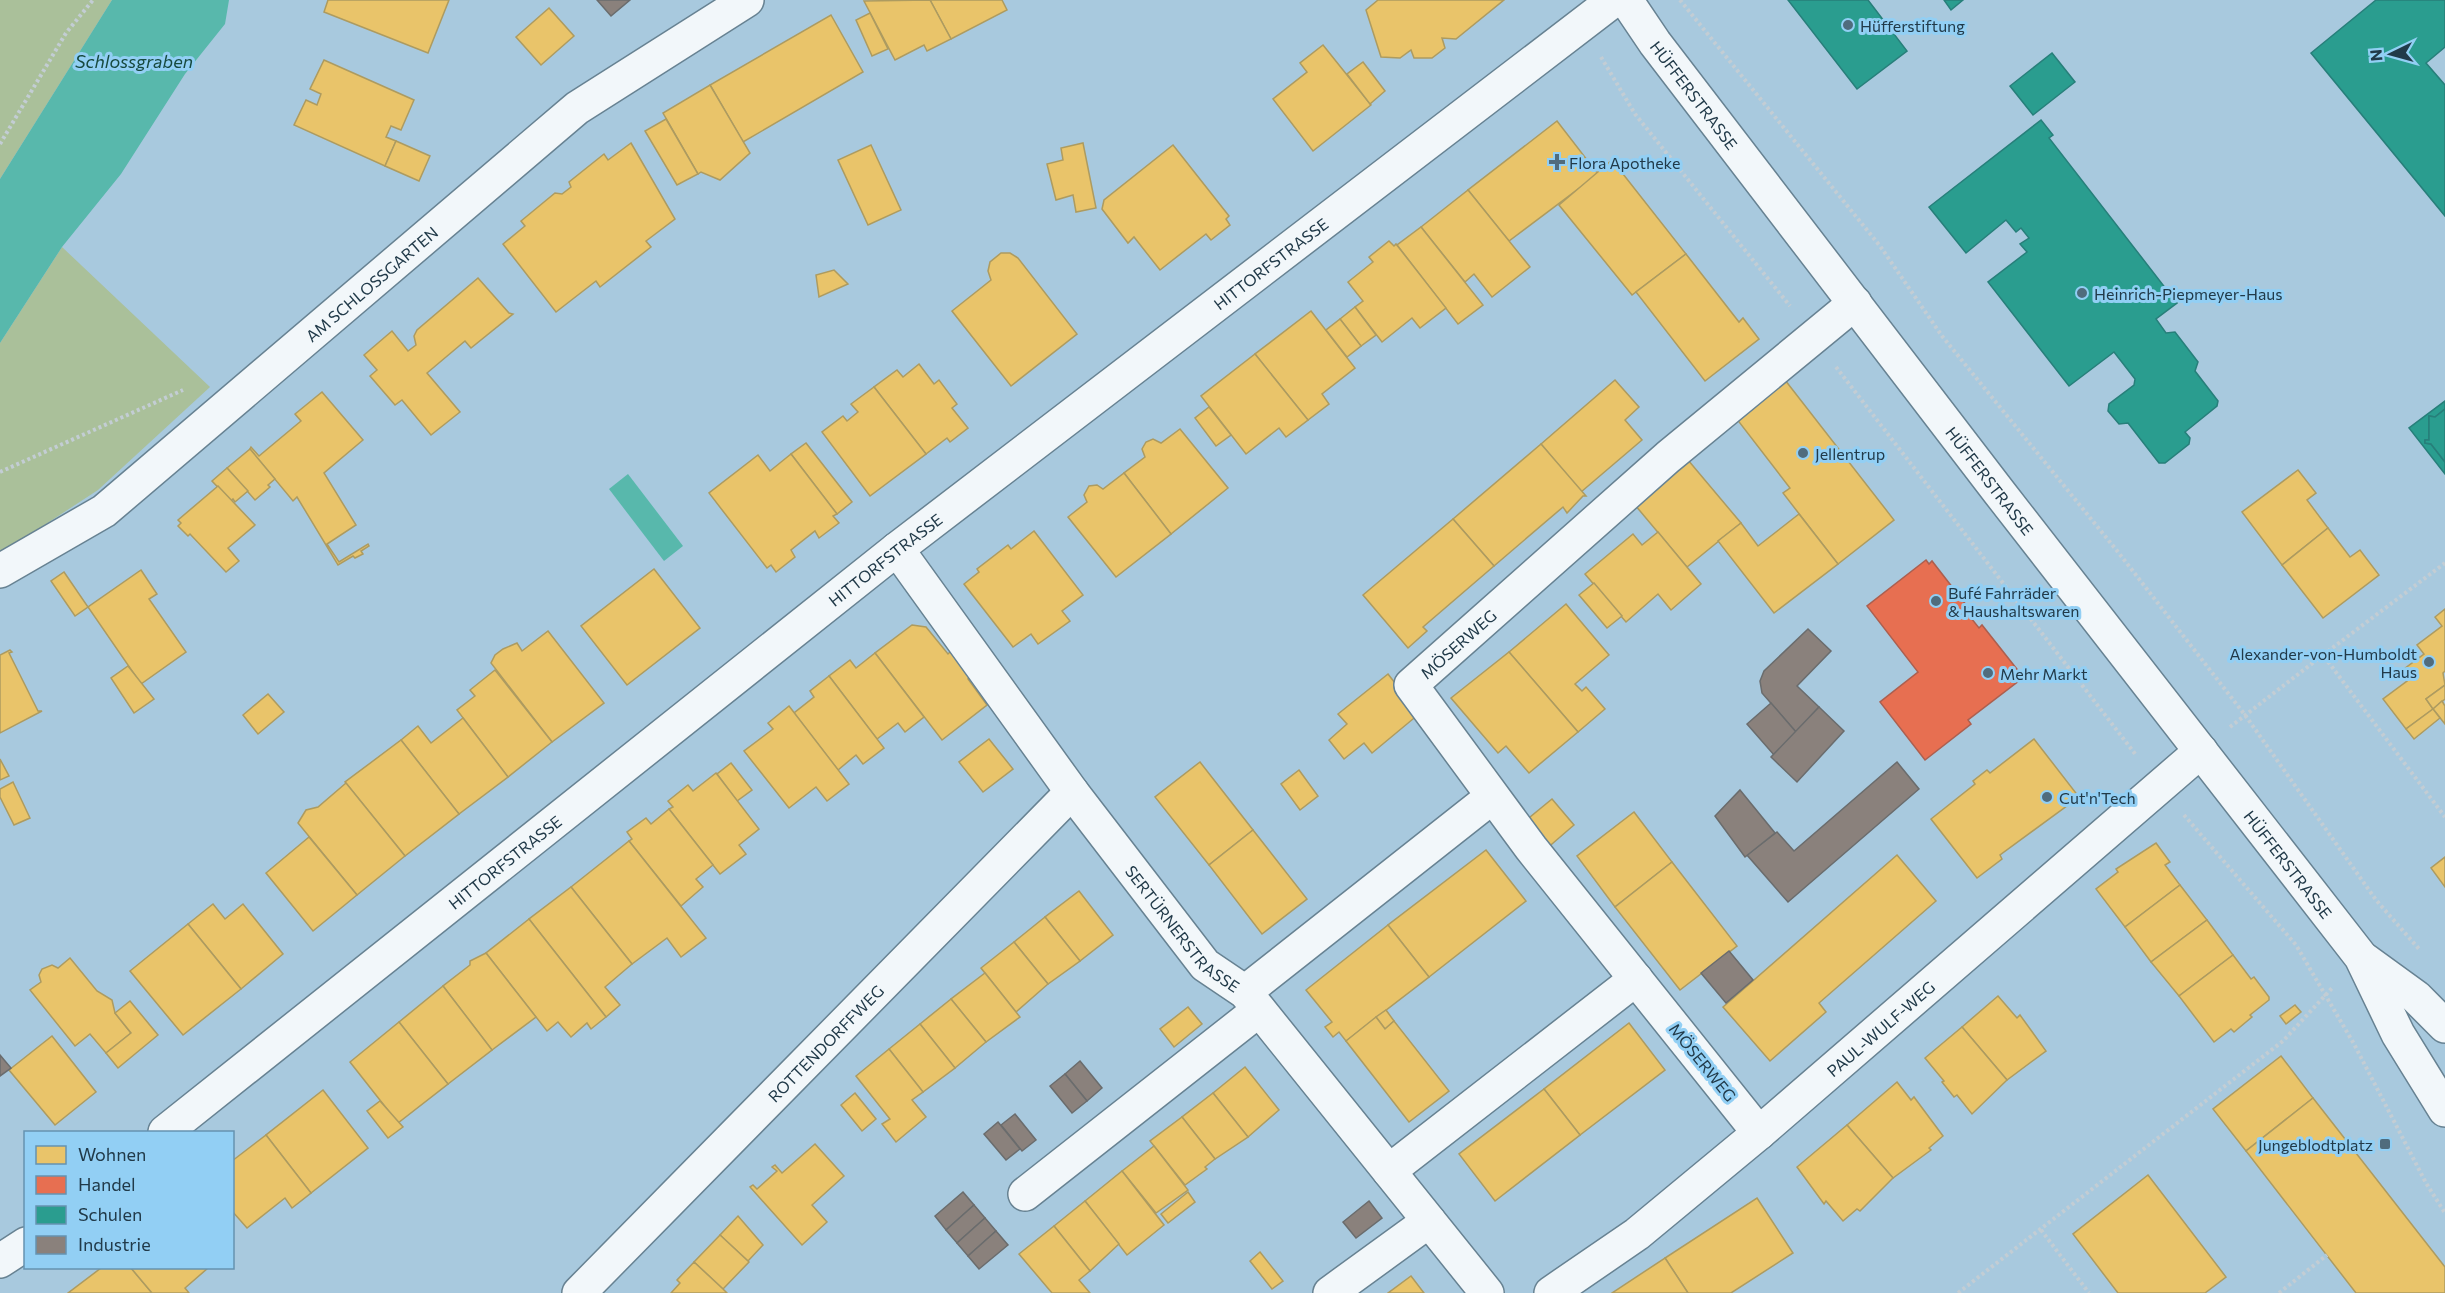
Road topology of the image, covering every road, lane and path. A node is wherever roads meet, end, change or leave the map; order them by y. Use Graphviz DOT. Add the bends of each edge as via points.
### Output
graph roads {
  1 [pos="93,0"];
  2 [pos="747,0"];
  3 [pos="1614,0"];
  4 [pos="1626,0"];
  5 [pos="1680,0"];
  6 [pos="1582,24"];
  7 [pos="0,144"];
  8 [pos="1855,303"];
  9 [pos="1815,337"];
  10 [pos="248,389"];
  11 [pos="0,472"];
  12 [pos="897,549"];
  13 [pos="2445,563"];
  14 [pos="0,571"];
  15 [pos="2323,655"];
  16 [pos="2245,715"];
  17 [pos="2201,751"];
  18 [pos="2160,787"];
  19 [pos="1072,792"];
  20 [pos="1492,797"];
  21 [pos="2445,817"];
  22 [pos="2422,952"];
  23 [pos="2361,957"];
  24 [pos="1636,979"];
  25 [pos="2324,996"];
  26 [pos="1252,1001"];
  27 [pos="2445,1026"];
  28 [pos="2445,1110"];
  29 [pos="166,1131"];
  30 [pos="1759,1133"];
  31 [pos="1389,1171"];
  32 [pos="1025,1194"];
  33 [pos="2445,1213"];
  34 [pos="1429,1221"];
  35 [pos="2041,1230"];
  36 [pos="24,1245"];
  37 [pos="2327,1255"];
  38 [pos="0,1261"];
  39 [pos="579,1293"];
  40 [pos="1330,1293"];
  41 [pos="1487,1293"];
  42 [pos="1551,1293"];
  43 [pos="1958,1293"];
  44 [pos="2089,1293"];
  45 [pos="2279,1293"];
  1 -- 7 [label="path" via="66,33"];
  2 -- 10 [label="street, AM SCHLOSSGARTEN" via="577,108"];
  3 -- 6 [label="street, HITTORFSTRASSE"];
  4 -- 8 [label="street, HÜFFERSTRASSE"];
  5 -- 16 [label="path" via="1860,220 1942,336"];
  6 -- 9 [label="path" via="1635,114"];
  6 -- 12 [label="street, HITTORFSTRASSE"];
  8 -- 9 [label="street, MÖSERWEG"];
  8 -- 17 [label="street, HÜFFERSTRASSE"];
  9 -- 18 [label="path"];
  9 -- 20 [label="street, MÖSERWEG" via="1668,458 1411,685"];
  10 -- 11 [label="path" via="226,381 194,386"];
  10 -- 14 [label="street, AM SCHLOSSGARTEN" via="104,511"];
  12 -- 19 [label="street, SERTÜRNERSTRASSE"];
  12 -- 29 [label="street, HITTORFSTRASSE"];
  13 -- 15 [label="path"];
  15 -- 16 [label="path"];
  15 -- 21 [label="path"];
  16 -- 17 [label="path"];
  16 -- 22 [label="path" via="2376,900"];
  17 -- 18 [label="street, PAUL-WULF-WEG"];
  17 -- 23 [label="street, HÜFFERSTRASSE"];
  18 -- 25 [label="path" via="2296,945"];
  18 -- 30 [label="street, PAUL-WULF-WEG"];
  19 -- 26 [label="street, SERTÜRNERSTRASSE" via="1205,965"];
  19 -- 39 [label="street, ROTTENDORFFWEG"];
  20 -- 24 [label="street, MÖSERWEG"];
  20 -- 26 [label="street"];
  23 -- 25 [label="path"];
  23 -- 27 [label="street, HÜFFERSTRASSE" via="2416,997"];
  23 -- 28 [label="street, HÜFFERSTRASSE" via="2398,1034"];
  24 -- 30 [label="street, MÖSERWEG"];
  24 -- 31 [label="street"];
  25 -- 33 [label="path"];
  25 -- 35 [label="path" via="2283,1041"];
  26 -- 31 [label="street, SERTÜRNERSTRASSE"];
  26 -- 32 [label="street"];
  30 -- 42 [label="street, PAUL-WULF-WEG" via="1637,1234"];
  31 -- 34 [label="street, SERTÜRNERSTRASSE"];
  34 -- 40 [label="street"];
  34 -- 41 [label="street, SERTÜRNERSTRASSE"];
  35 -- 43 [label="path"];
  35 -- 44 [label="path"];
  36 -- 38 [label="street"];
  37 -- 45 [label="path"];
}
